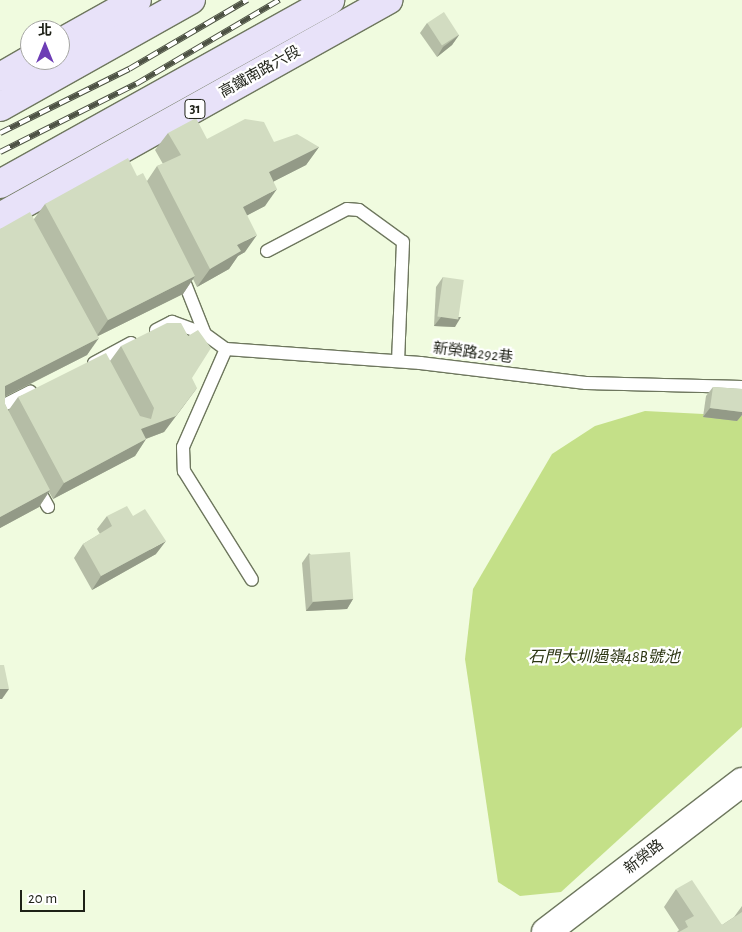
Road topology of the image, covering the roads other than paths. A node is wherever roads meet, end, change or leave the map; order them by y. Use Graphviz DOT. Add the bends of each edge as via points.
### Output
graph roads {
  1 [pos="138,0"];
  2 [pos="191,0"];
  3 [pos="330,0"];
  4 [pos="389,0"];
  5 [pos="70,37"];
  6 [pos="20,66"];
  7 [pos="0,77"];
  8 [pos="0,107"];
  9 [pos="6,172"];
  10 [pos="14,217"];
  11 [pos="266,252"];
  12 [pos="173,257"];
  13 [pos="205,334"];
  14 [pos="91,342"];
  15 [pos="226,349"];
  16 [pos="101,359"];
  17 [pos="398,361"];
  18 [pos="84,367"];
  19 [pos="110,376"];
  20 [pos="742,386"];
  21 [pos="42,387"];
  22 [pos="0,407"];
  23 [pos="30,474"];
  24 [pos="48,507"];
  25 [pos="252,580"];
  26 [pos="742,782"];
  27 [pos="546,932"];
  1 -- 5 [label="main road"];
  2 -- 8 [label="main road"];
  3 -- 9 [label="main road, 高鐵南路六段 / 31"];
  4 -- 10 [label="main road, 高鐵南路六段 / 31"];
  6 -- 7 [label="main road"];
  11 -- 17 [label="lane" via="347,209 359,210 403,242"];
  12 -- 13 [label="lane"];
  13 -- 15 [label="lane"];
  13 -- 16 [label="lane" via="172,322"];
  14 -- 16 [label="lane"];
  15 -- 17 [label="lane, 新榮路292巷"];
  15 -- 25 [label="lane" via="183,447 184,471"];
  16 -- 18 [label="lane"];
  16 -- 19 [label="lane"];
  17 -- 20 [label="lane, 新榮路292巷" via="586,383"];
  21 -- 22 [label="lane"];
  23 -- 24 [label="lane"];
  26 -- 27 [label="street, 新榮路"];
}
